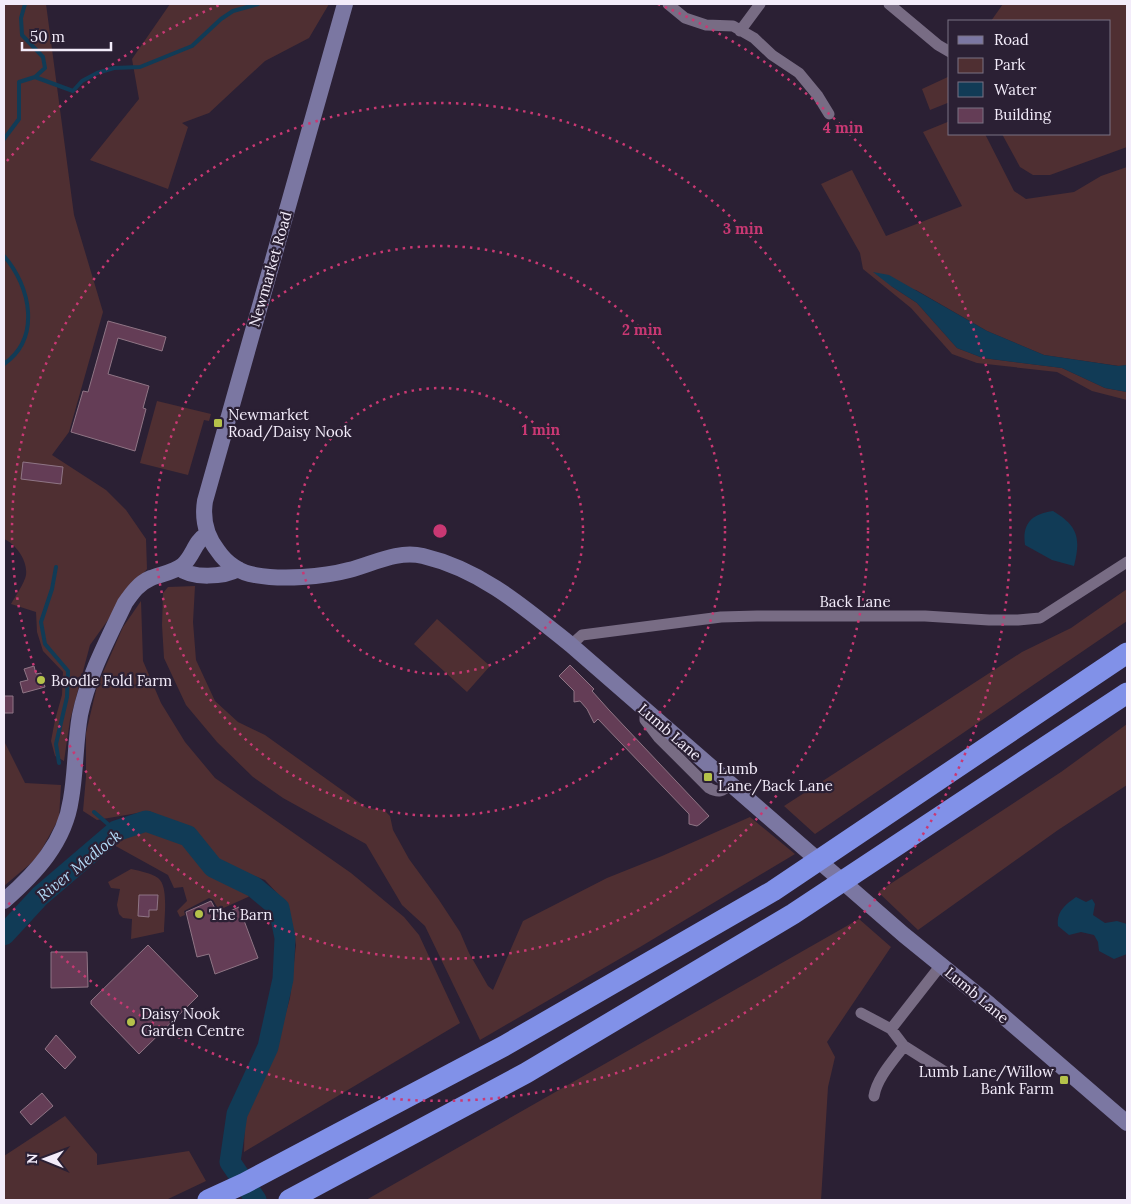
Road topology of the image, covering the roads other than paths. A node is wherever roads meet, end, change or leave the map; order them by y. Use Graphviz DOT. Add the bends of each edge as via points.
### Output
graph roads {
  1 [pos="345,4"];
  2 [pos="668,4"];
  3 [pos="760,4"];
  4 [pos="889,4"];
  5 [pos="740,30"];
  6 [pos="948,51"];
  7 [pos="829,114"];
  8 [pos="207,534"];
  9 [pos="1127,562"];
  10 [pos="179,568"];
  11 [pos="238,569"];
  12 [pos="571,645"];
  13 [pos="1127,653"];
  14 [pos="1127,693"];
  15 [pos="4,901"];
  16 [pos="936,971"];
  17 [pos="861,1013"];
  18 [pos="891,1029"];
  19 [pos="904,1046"];
  20 [pos="946,1072"];
  21 [pos="874,1096"];
  22 [pos="1127,1123"];
  23 [pos="295,1198"];
  24 [pos="208,1200"];
  1 -- 8 [label="street, Newmarket Road" via="205,501"];
  2 -- 5 [label="street" via="685,18"];
  3 -- 5 [label="street"];
  4 -- 6 [label="street"];
  5 -- 7 [label="street" via="799,73"];
  8 -- 10 [label="street" via="200,538 185,564"];
  8 -- 11 [label="street, Lumb Lane" via="220,554"];
  9 -- 12 [label="street, Back Lane" via="1040,618 721,617 582,635"];
  10 -- 11 [label="street" via="185,573 212,575 228,574"];
  10 -- 15 [label="street" via="144,582 125,603 86,691 76,745 72,797 64,827 49,855"];
  11 -- 12 [label="street, Lumb Lane" via="255,575 311,576 349,570 394,556 423,556 484,579"];
  12 -- 16 [label="street, Lumb Lane" via="904,935"];
  13 -- 24 [label="highway" via="773,891 504,1046"];
  14 -- 23 [label="highway" via="793,914 526,1072"];
  16 -- 18 [label="street"];
  16 -- 22 [label="street, Lumb Lane"];
  17 -- 18 [label="street"];
  18 -- 19 [label="street"];
  19 -- 20 [label="street"];
  19 -- 21 [label="street" via="875,1088"];
}
